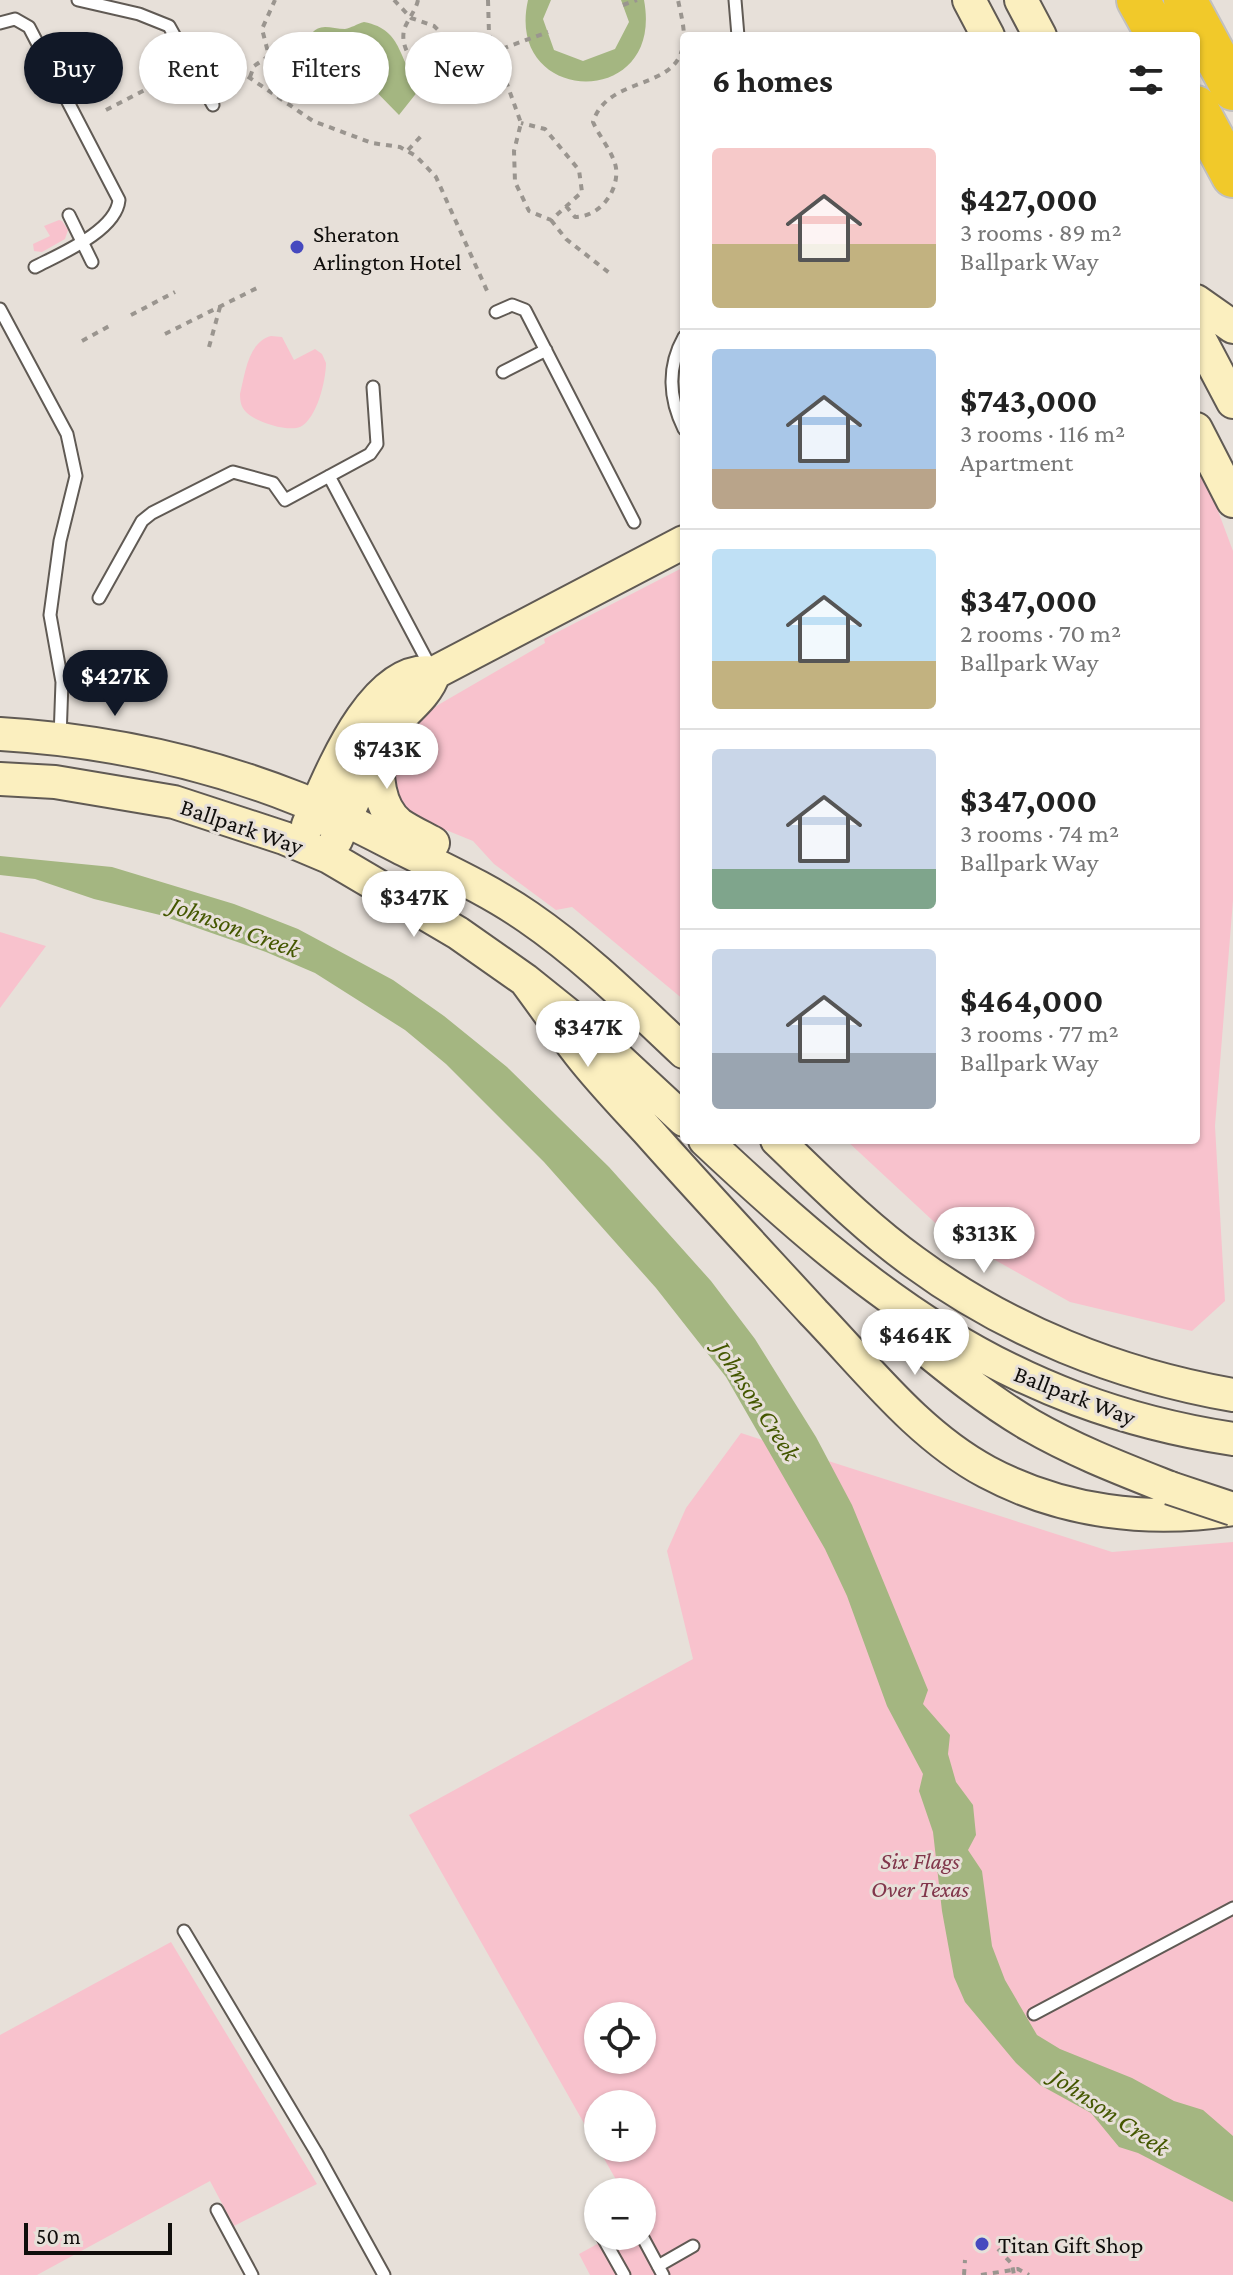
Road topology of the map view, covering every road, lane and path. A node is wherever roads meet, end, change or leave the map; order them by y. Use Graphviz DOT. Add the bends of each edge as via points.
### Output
graph roads {
  1 [pos="78,0"];
  2 [pos="275,0"];
  3 [pos="394,0"];
  4 [pos="418,0"];
  5 [pos="488,0"];
  6 [pos="637,0"];
  7 [pos="678,0"];
  8 [pos="735,0"];
  9 [pos="969,0"];
  10 [pos="1021,0"];
  11 [pos="1200,2"];
  12 [pos="623,5"];
  13 [pos="411,18"];
  14 [pos="0,23"];
  15 [pos="172,32"];
  16 [pos="441,32"];
  17 [pos="489,32"];
  18 [pos="548,32"];
  19 [pos="683,32"];
  20 [pos="738,32"];
  21 [pos="986,32"];
  22 [pos="1038,32"];
  23 [pos="512,45"];
  24 [pos="405,47"];
  25 [pos="1233,50"];
  26 [pos="680,54"];
  27 [pos="247,76"];
  28 [pos="250,78"];
  29 [pos="1233,89"];
  30 [pos="139,93"];
  31 [pos="512,97"];
  32 [pos="106,110"];
  33 [pos="1200,114"];
  34 [pos="521,123"];
  35 [pos="423,134"];
  36 [pos="408,150"];
  37 [pos="1233,176"];
  38 [pos="566,206"];
  39 [pos="69,215"];
  40 [pos="551,220"];
  41 [pos="82,242"];
  42 [pos="92,262"];
  43 [pos="35,267"];
  44 [pos="612,275"];
  45 [pos="257,288"];
  46 [pos="175,292"];
  47 [pos="488,293"];
  48 [pos="1200,304"];
  49 [pos="220,306"];
  50 [pos="0,309"];
  51 [pos="496,312"];
  52 [pos="131,315"];
  53 [pos="113,324"];
  54 [pos="1233,327"];
  55 [pos="165,334"];
  56 [pos="1200,340"];
  57 [pos="82,341"];
  58 [pos="680,346"];
  59 [pos="209,347"];
  60 [pos="546,350"];
  61 [pos="503,372"];
  62 [pos="373,387"];
  63 [pos="1233,402"];
  64 [pos="680,420"];
  65 [pos="1200,437"];
  66 [pos="329,476"];
  67 [pos="1233,501"];
  68 [pos="634,522"];
  69 [pos="680,544"];
  70 [pos="99,598"];
  71 [pos="434,673"];
  72 [pos="0,734"];
  73 [pos="381,738"];
  74 [pos="60,739"];
  75 [pos="0,779"];
  76 [pos="55,782"];
  77 [pos="330,814"];
  78 [pos="299,843"];
  79 [pos="329,857"];
  80 [pos="469,881"];
  81 [pos="525,980"];
  82 [pos="680,1048"];
  83 [pos="680,1116"];
  84 [pos="709,1144"];
  85 [pos="781,1144"];
  86 [pos="732,1165"];
  87 [pos="1219,1393"];
  88 [pos="1233,1439"];
  89 [pos="1233,1509"];
  90 [pos="1232,1911"];
  91 [pos="184,1931"];
  92 [pos="1034,2014"];
  93 [pos="217,2210"];
  94 [pos="693,2246"];
  95 [pos="998,2249"];
  96 [pos="610,2250"];
  97 [pos="649,2250"];
  98 [pos="965,2260"];
  99 [pos="660,2270"];
  100 [pos="252,2275"];
  101 [pos="384,2275"];
  102 [pos="624,2275"];
  103 [pos="964,2275"];
  104 [pos="981,2275"];
  105 [pos="1014,2275"];
  106 [pos="1029,2275"];
  1 -- 15 [label="lane" via="139,14"];
  2 -- 28 [label="path" via="262,29 269,56 254,66"];
  3 -- 13 [label="path"];
  4 -- 13 [label="path"];
  5 -- 17 [label="path"];
  6 -- 12 [label="path"];
  7 -- 19 [label="path"];
  8 -- 20 [label="lane"];
  9 -- 21 [label="main road"];
  10 -- 22 [label="main road"];
  11 -- 25 [label="highway"];
  11 -- 29 [label="highway"];
  13 -- 16 [label="path"];
  13 -- 24 [label="path" via="404,26"];
  14 -- 41 [label="lane" via="15,19 29,27 117,193 114,217"];
  18 -- 23 [label="path"];
  26 -- 38 [label="path" via="653,81 629,86 597,110 593,122 616,166 609,198 584,217 575,217"];
  27 -- 28 [label="path"];
  28 -- 36 [label="path" via="313,121"];
  30 -- 32 [label="path"];
  31 -- 34 [label="path"];
  33 -- 37 [label="highway"];
  34 -- 38 [label="path" via="545,129 579,170 582,192"];
  34 -- 40 [label="path" via="514,151 515,182 529,211"];
  35 -- 36 [label="path"];
  36 -- 47 [label="path" via="436,177"];
  38 -- 40 [label="path"];
  39 -- 41 [label="lane"];
  40 -- 44 [label="path" via="566,239"];
  41 -- 42 [label="lane"];
  41 -- 43 [label="lane"];
  45 -- 49 [label="path"];
  46 -- 52 [label="path"];
  48 -- 54 [label="main road"];
  49 -- 55 [label="path"];
  49 -- 59 [label="path"];
  50 -- 74 [label="lane" via="67,434 76,476 50,615 62,682"];
  51 -- 60 [label="lane" via="512,305 525,310"];
  53 -- 57 [label="path"];
  56 -- 63 [label="main road"];
  58 -- 64 [label="lane" via="671,386"];
  60 -- 61 [label="lane"];
  60 -- 68 [label="lane"];
  62 -- 66 [label="lane" via="374,450"];
  65 -- 67 [label="main road"];
  66 -- 70 [label="lane" via="285,500 273,483 233,472 152,513 142,521"];
  66 -- 71 [label="lane"];
  69 -- 71 [label="main road"];
  71 -- 73 [label="main road" via="423,694"];
  71 -- 77 [label="main road" via="404,677 367,711 346,745"];
  72 -- 74 [label="main road, Ballpark Way"];
  73 -- 77 [label="main road"];
  73 -- 80 [label="main road" via="378,782 390,813 398,823 456,855"];
  74 -- 76 [label="main road"];
  74 -- 77 [label="main road, Ballpark Way" via="188,762 271,788"];
  75 -- 76 [label="main road, Ballpark Way"];
  76 -- 78 [label="main road, Ballpark Way" via="174,802"];
  77 -- 78 [label="main road"];
  77 -- 79 [label="main road"];
  77 -- 80 [label="main road, Ballpark Way"];
  78 -- 79 [label="main road, Ballpark Way"];
  79 -- 81 [label="main road, Ballpark Way" via="458,933"];
  80 -- 82 [label="main road, Ballpark Way" via="578,955"];
  81 -- 83 [label="main road, Ballpark Way"];
  81 -- 89 [label="main road" via="580,1054 716,1208 908,1412 945,1444 1001,1479 1067,1502 1153,1516"];
  84 -- 86 [label="main road, Ballpark Way"];
  85 -- 87 [label="main road, Ballpark Way" via="881,1236 979,1304 1089,1357"];
  86 -- 88 [label="main road, Ballpark Way" via="866,1282 961,1346 1076,1400 1145,1422"];
  86 -- 89 [label="main road, bridge" via="811,1253 1006,1409 1059,1440"];
  90 -- 92 [label="lane"];
  91 -- 101 [label="lane"];
  93 -- 100 [label="lane"];
  94 -- 99 [label="lane"];
  95 -- 105 [label="path" via="1012,2264"];
  96 -- 102 [label="lane"];
  97 -- 99 [label="lane"];
  98 -- 103 [label="path"];
  104 -- 106 [label="path" via="1018,2269"];
}
